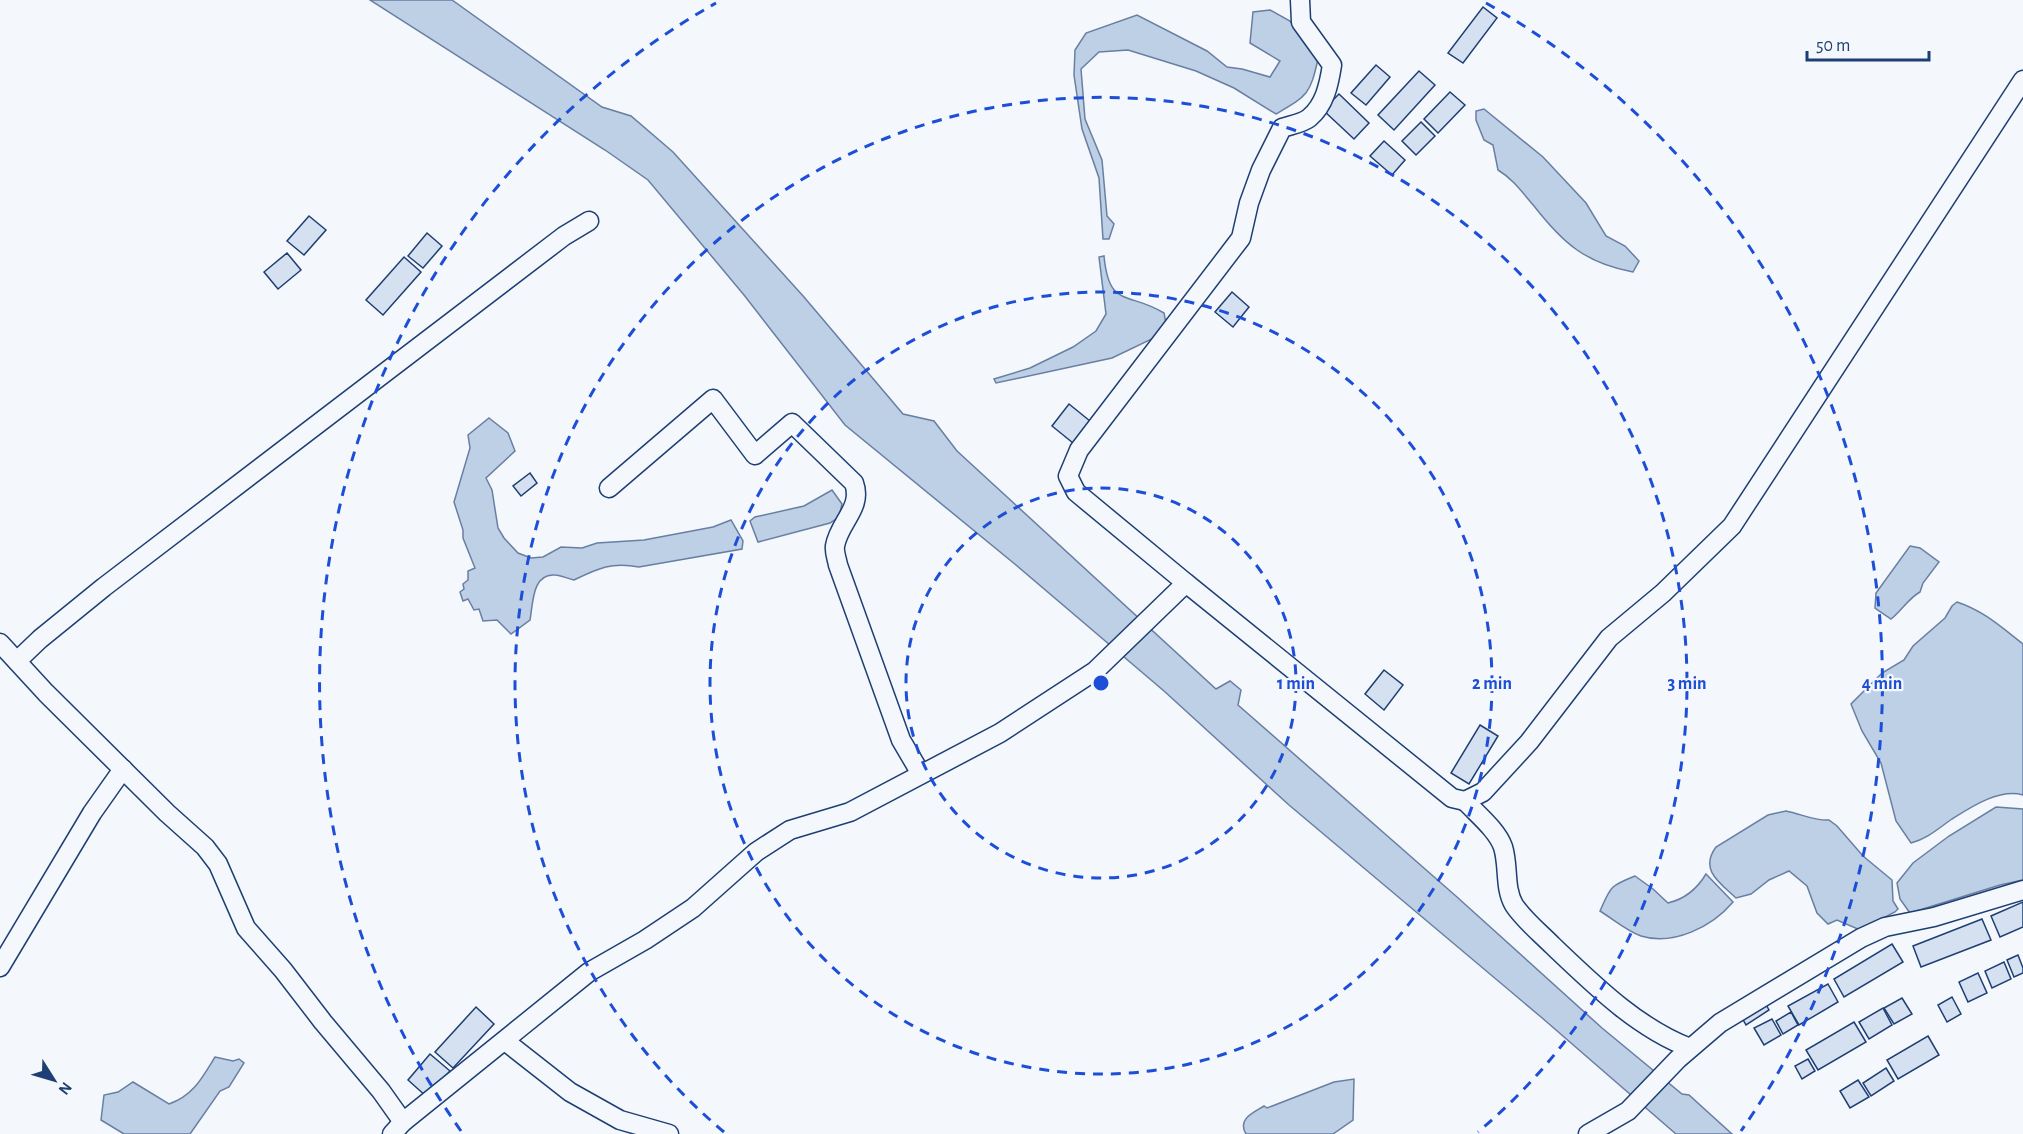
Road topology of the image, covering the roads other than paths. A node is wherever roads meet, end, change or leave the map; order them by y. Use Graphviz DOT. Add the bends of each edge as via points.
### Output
graph roads {
  1 [pos="1300,0"];
  2 [pos="2023,80"];
  3 [pos="590,221"];
  4 [pos="609,488"];
  5 [pos="1186,583"];
  6 [pos="0,643"];
  7 [pos="17,661"];
  8 [pos="123,769"];
  9 [pos="921,774"];
  10 [pos="1465,801"];
  11 [pos="2023,890"];
  12 [pos="0,968"];
  13 [pos="505,1041"];
  14 [pos="1684,1054"];
  15 [pos="398,1128"];
  16 [pos="669,1134"];
  17 [pos="1588,1134"];
  1 -- 5 [label="street" via="1301,22 1332,65 1321,105 1308,119 1282,128 1261,170 1241,238 1079,450 1068,476 1076,492"];
  2 -- 10 [label="street" via="1732,526 1663,593 1609,638 1529,742 1483,792"];
  3 -- 7 [label="street" via="564,236 104,587"];
  4 -- 9 [label="street" via="713,399 755,455 792,423 854,483 857,491 856,503 837,538 838,565 901,740"];
  5 -- 9 [label="street" via="1095,670 1000,733"];
  5 -- 10 [label="street" via="1452,798"];
  6 -- 7 [label="street"];
  7 -- 8 [label="street"];
  8 -- 12 [label="street" via="92,813"];
  8 -- 15 [label="street" via="205,847 218,864 246,928 381,1091"];
  9 -- 13 [label="street" via="850,812 790,830 756,852 693,908 589,972"];
  10 -- 14 [label="street" via="1503,846 1509,893 1526,920 1594,984"];
  11 -- 14 [label="street" via="1934,917 1885,927 1861,938 1720,1023"];
  13 -- 15 [label="street"];
  13 -- 16 [label="street" via="570,1092 620,1120"];
  14 -- 17 [label="street" via="1628,1111"];
}
